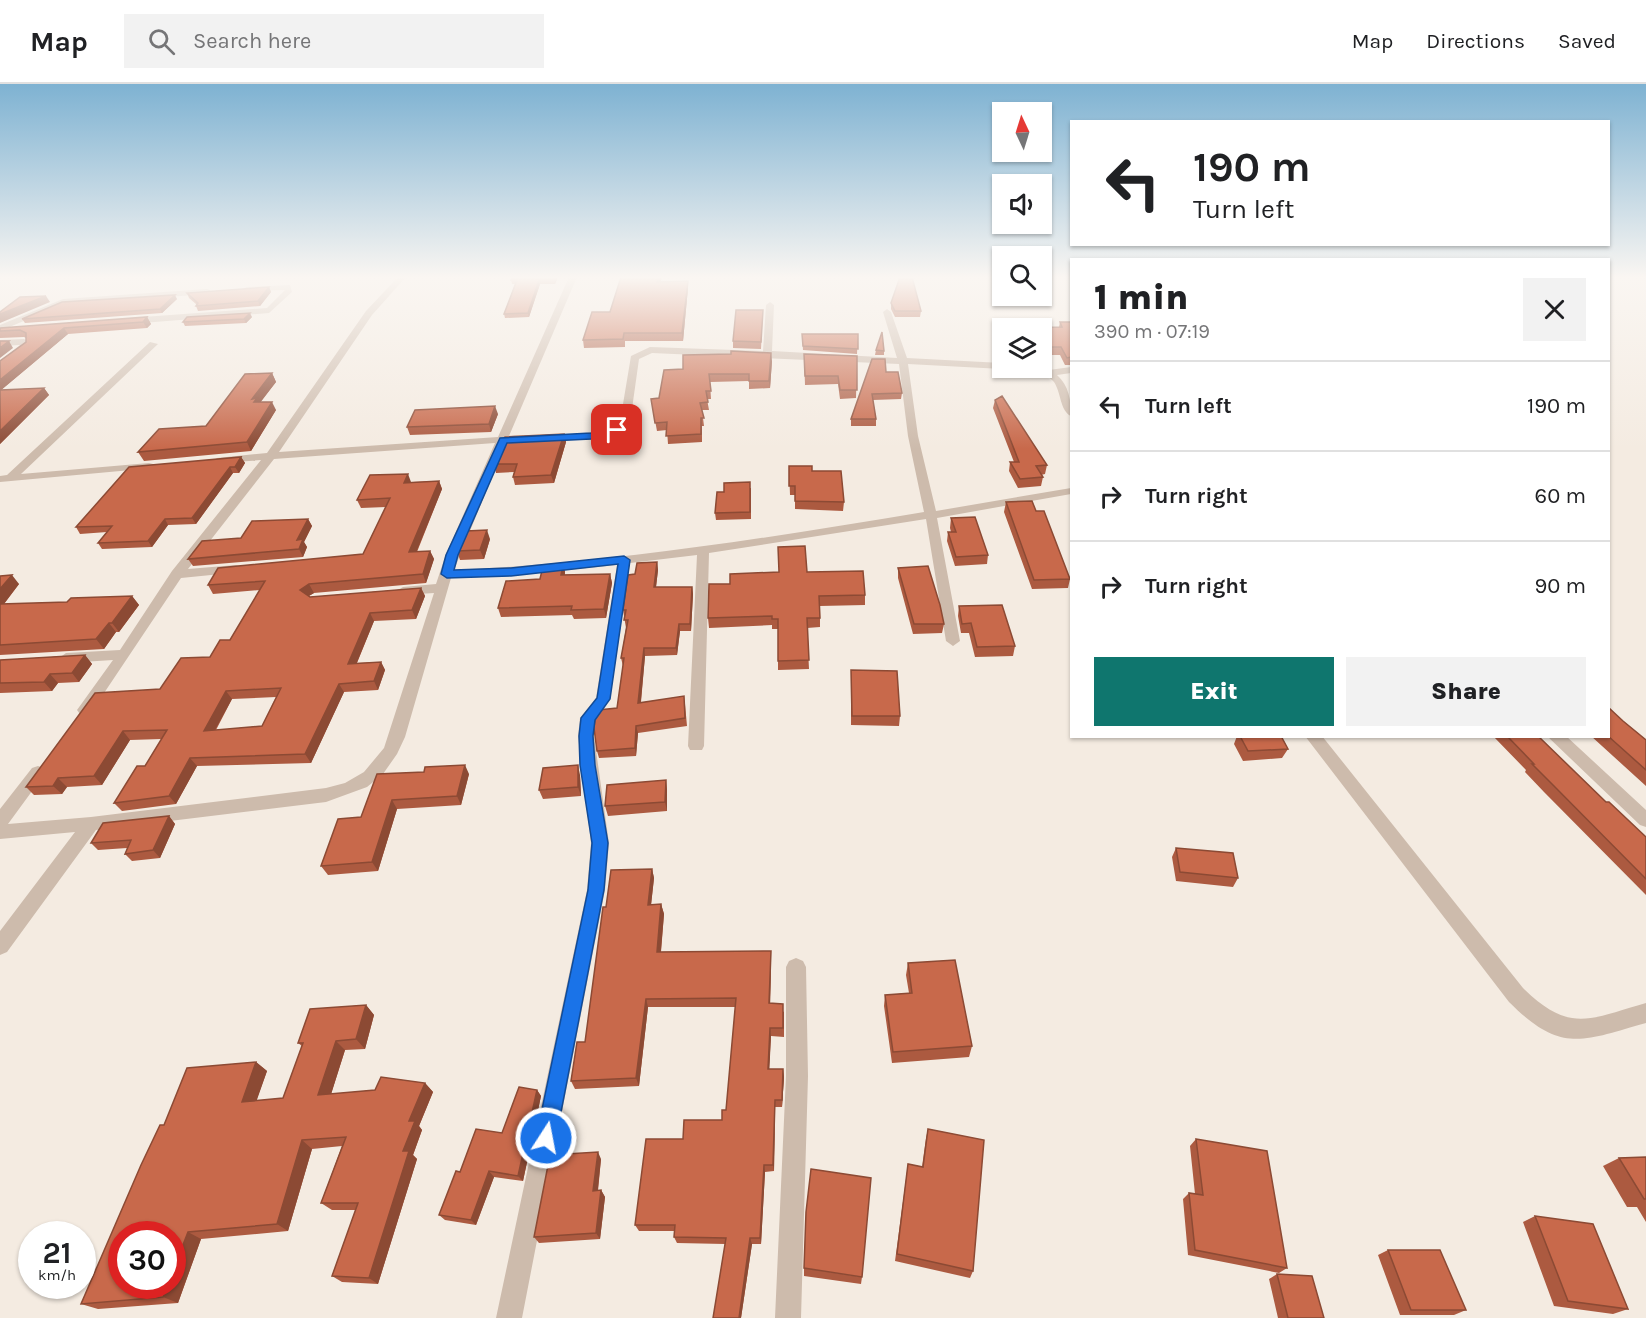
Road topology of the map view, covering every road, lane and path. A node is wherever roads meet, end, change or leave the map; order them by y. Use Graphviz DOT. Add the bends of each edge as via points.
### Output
graph roads {
  1 [pos="354,335"];
  2 [pos="547,335"];
  3 [pos="768,335"];
  4 [pos="894,335"];
  5 [pos="0,343"];
  6 [pos="153,344"];
  7 [pos="767,354"];
  8 [pos="903,361"];
  9 [pos="992,365"];
  10 [pos="0,366"];
  11 [pos="1070,370"];
  12 [pos="1052,373"];
  13 [pos="1052,376"];
  14 [pos="1070,410"];
  15 [pos="503,440"];
  16 [pos="271,454"];
  17 [pos="214,460"];
  18 [pos="166,465"];
  19 [pos="5,479"];
  20 [pos="0,488"];
  21 [pos="1070,491"];
  22 [pos="931,516"];
  23 [pos="703,550"];
  24 [pos="624,560"];
  25 [pos="250,568"];
  26 [pos="177,574"];
  27 [pos="445,581"];
  28 [pos="384,593"];
  29 [pos="954,641"];
  30 [pos="124,655"];
  31 [pos="56,659"];
  32 [pos="79,718"];
  33 [pos="1315,738"];
  34 [pos="1557,738"];
  35 [pos="696,746"];
  36 [pos="43,765"];
  37 [pos="1646,820"];
  38 [pos="0,822"];
  39 [pos="91,824"];
  40 [pos="0,832"];
  41 [pos="0,946"];
  42 [pos="796,967"];
  43 [pos="1646,1013"];
  44 [pos="509,1318"];
  45 [pos="788,1318"];
  1 -- 16 [label="street"];
  2 -- 15 [label="street"];
  3 -- 7 [label="street"];
  4 -- 8 [label="street"];
  5 -- 10 [label="street" via="26,345"];
  6 -- 19 [label="street"];
  7 -- 8 [label="street"];
  7 -- 15 [label="street" via="650,350 634,358 625,423 617,430 591,436"];
  8 -- 9 [label="street"];
  8 -- 22 [label="street" via="913,436"];
  11 -- 12 [label="street"];
  13 -- 14 [label="street" via="1059,382"];
  15 -- 16 [label="street"];
  15 -- 27 [label="street" via="452,555"];
  16 -- 17 [label="street"];
  16 -- 26 [label="street"];
  18 -- 19 [label="street"];
  19 -- 20 [label="street"];
  21 -- 22 [label="street"];
  22 -- 23 [label="street"];
  22 -- 29 [label="street"];
  23 -- 24 [label="street"];
  23 -- 35 [label="street"];
  24 -- 27 [label="street"];
  24 -- 44 [label="street" via="603,699 588,718 586,736 600,843 596,890"];
  25 -- 26 [label="street"];
  26 -- 30 [label="street"];
  27 -- 28 [label="street"];
  27 -- 39 [label="street" via="397,737 388,759 375,775 353,789 326,795"];
  30 -- 31 [label="street"];
  30 -- 32 [label="street"];
  33 -- 43 [label="street" via="1516,995 1533,1011 1551,1024 1576,1030"];
  34 -- 37 [label="street"];
  36 -- 38 [label="street"];
  39 -- 40 [label="street"];
  39 -- 41 [label="street"];
  42 -- 45 [label="street" via="797,1076"];
}
